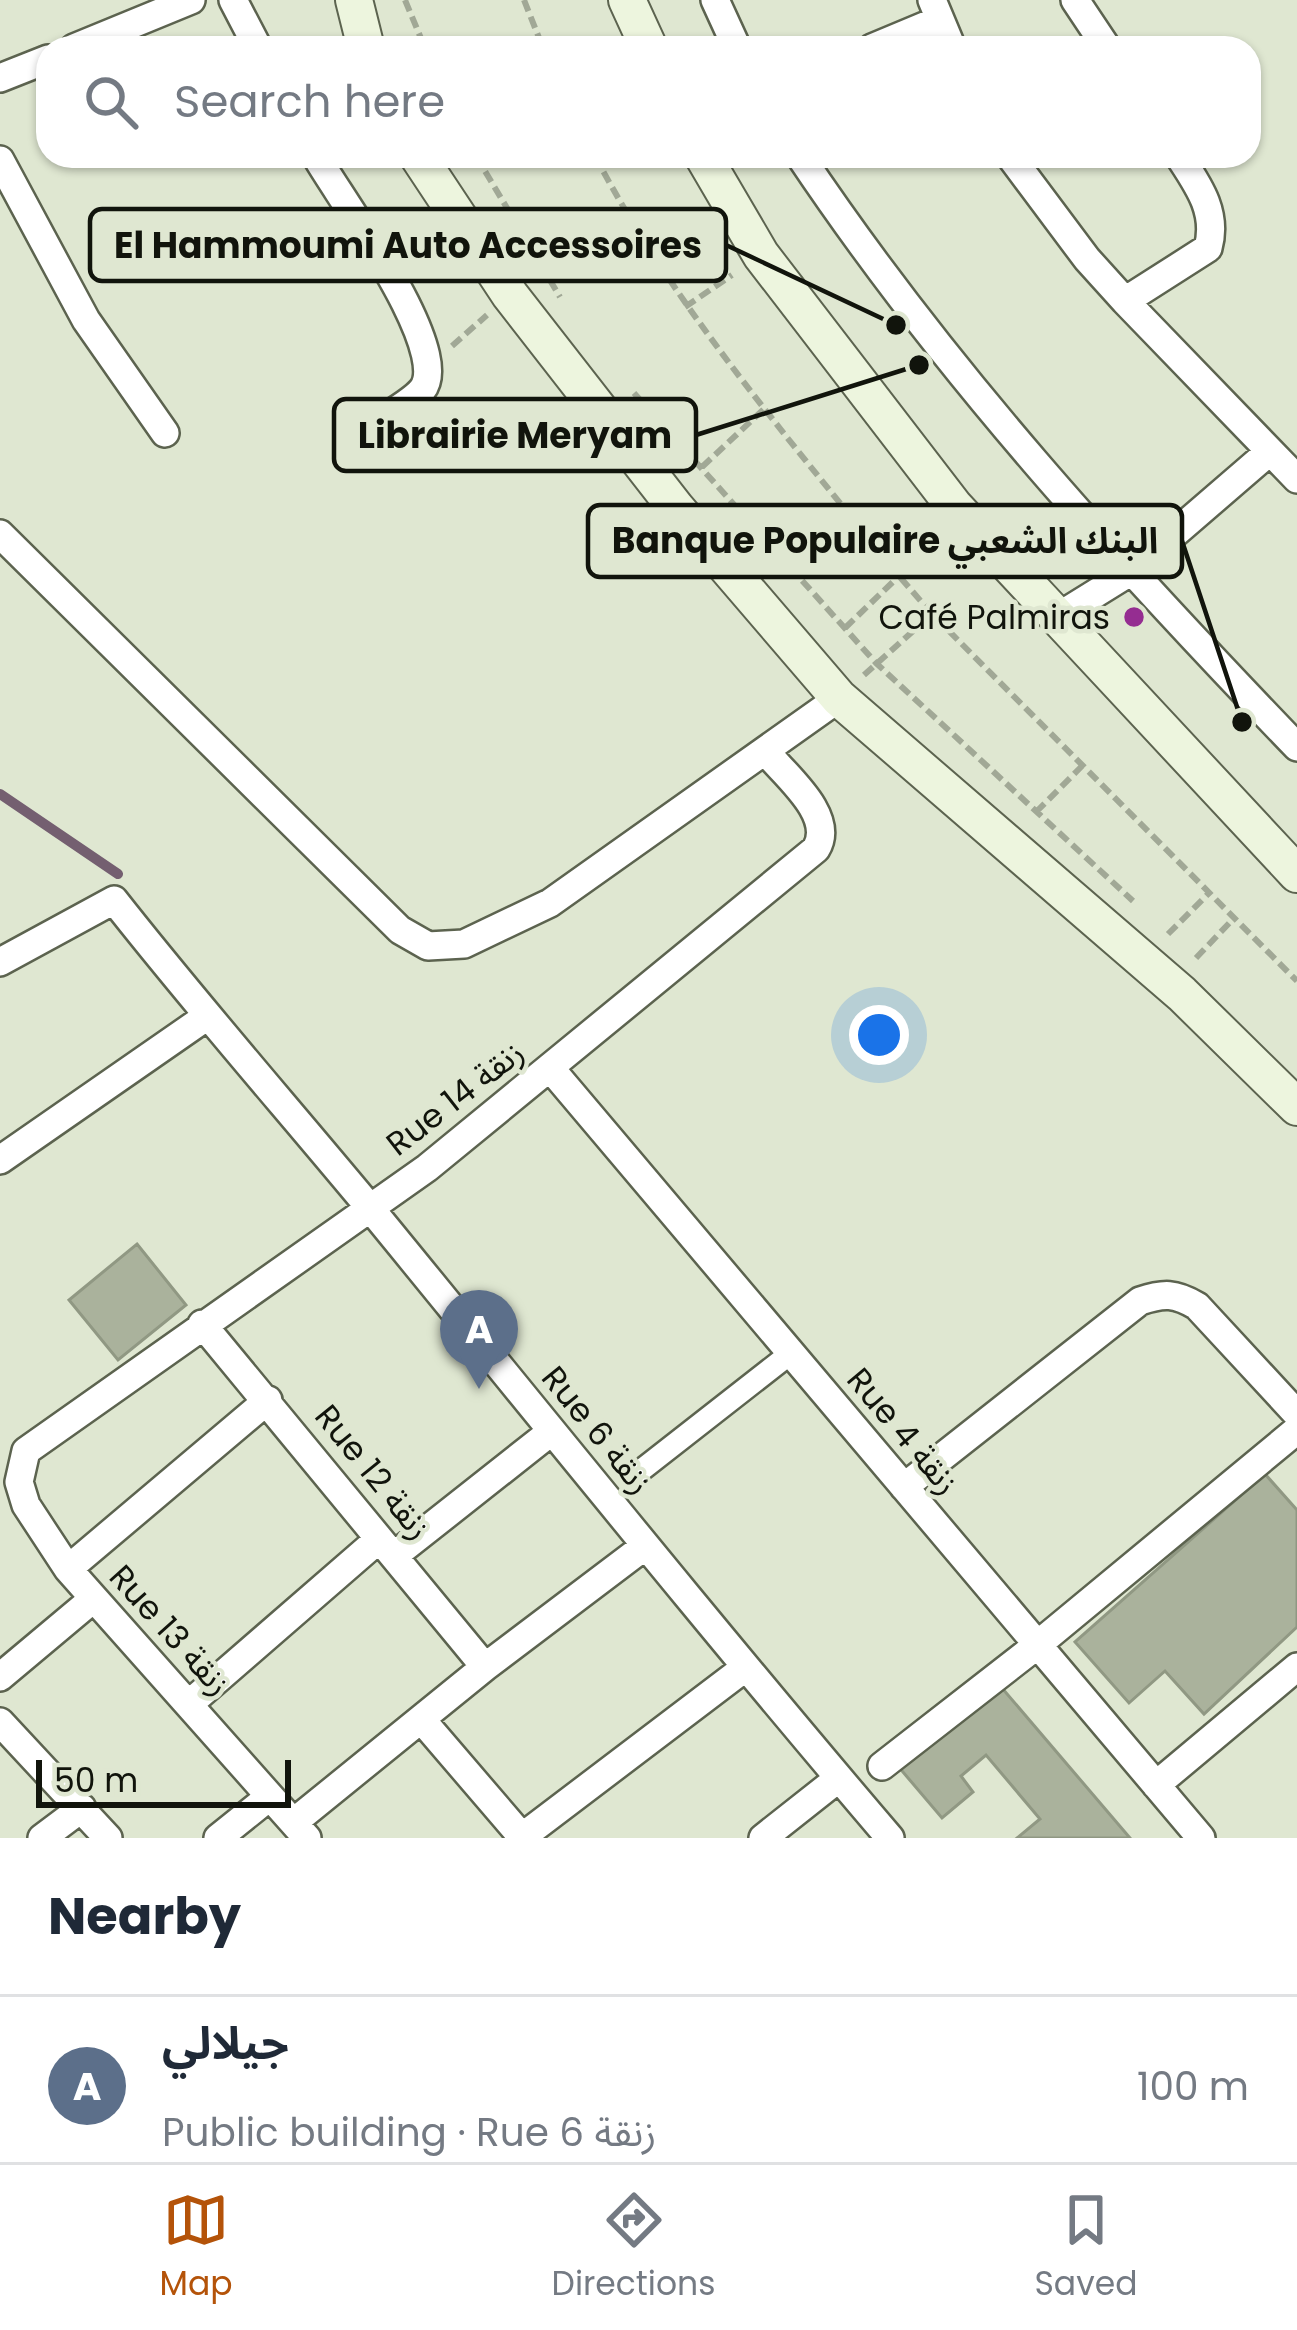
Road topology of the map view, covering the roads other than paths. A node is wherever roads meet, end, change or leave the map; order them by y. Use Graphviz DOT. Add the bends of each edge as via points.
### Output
graph roads {
  1 [pos="190,0"];
  2 [pos="233,0"];
  3 [pos="354,0"];
  4 [pos="627,0"];
  5 [pos="715,0"];
  6 [pos="1075,0"];
  7 [pos="935,10"];
  8 [pos="103,36"];
  9 [pos="252,36"];
  10 [pos="363,36"];
  11 [pos="644,36"];
  12 [pos="732,36"];
  13 [pos="892,36"];
  14 [pos="1099,36"];
  15 [pos="36,64"];
  16 [pos="0,79"];
  17 [pos="0,160"];
  18 [pos="323,168"];
  19 [pos="426,168"];
  20 [pos="710,168"];
  21 [pos="809,168"];
  22 [pos="1019,168"];
  23 [pos="1187,168"];
  24 [pos="1125,302"];
  25 [pos="375,424"];
  26 [pos="165,433"];
  27 [pos="1269,452"];
  28 [pos="1297,479"];
  29 [pos="0,534"];
  30 [pos="1130,572"];
  31 [pos="1060,616"];
  32 [pos="839,698"];
  33 [pos="1297,747"];
  34 [pos="766,752"];
  35 [pos="1297,874"];
  36 [pos="0,962"];
  37 [pos="206,1017"];
  38 [pos="551,1070"];
  39 [pos="1297,1106"];
  40 [pos="0,1160"];
  41 [pos="370,1208"];
  42 [pos="202,1324"];
  43 [pos="790,1353"];
  44 [pos="268,1400"];
  45 [pos="1297,1414"];
  46 [pos="1297,1430"];
  47 [pos="552,1431"];
  48 [pos="26,1450"];
  49 [pos="635,1475"];
  50 [pos="904,1487"];
  51 [pos="645,1546"];
  52 [pos="387,1547"];
  53 [pos="68,1569"];
  54 [pos="93,1599"];
  55 [pos="1036,1646"];
  56 [pos="485,1667"];
  57 [pos="746,1667"];
  58 [pos="1297,1667"];
  59 [pos="0,1676"];
  60 [pos="189,1705"];
  61 [pos="422,1719"];
  62 [pos="0,1722"];
  63 [pos="882,1766"];
  64 [pos="838,1778"];
  65 [pos="1156,1785"];
  66 [pos="269,1797"];
  67 [pos="82,1808"];
  68 [pos="301,1830"];
  69 [pos="42,1838"];
  70 [pos="108,1838"];
  71 [pos="218,1838"];
  72 [pos="523,1838"];
  73 [pos="763,1838"];
  74 [pos="890,1838"];
  75 [pos="1201,1838"];
  1 -- 8 [label="street"];
  2 -- 9 [label="street"];
  3 -- 10 [label="main road"];
  4 -- 11 [label="main road"];
  5 -- 12 [label="street"];
  6 -- 14 [label="street"];
  7 -- 13 [label="street"];
  15 -- 16 [label="street"];
  17 -- 26 [label="street" via="86,320"];
  18 -- 25 [label="street" via="398,290 430,365 423,389"];
  19 -- 32 [label="main road" via="511,295 676,508"];
  20 -- 31 [label="main road" via="761,255 954,506"];
  21 -- 30 [label="street" via="941,352"];
  22 -- 24 [label="street"];
  23 -- 24 [label="street" via="1210,214 1208,248"];
  24 -- 27 [label="street"];
  27 -- 28 [label="street"];
  27 -- 30 [label="street"];
  29 -- 34 [label="street" via="400,930 428,946 464,944 550,903"];
  30 -- 31 [label="street"];
  30 -- 33 [label="street"];
  31 -- 35 [label="main road"];
  32 -- 34 [label="street"];
  32 -- 39 [label="main road" via="1182,994"];
  34 -- 38 [label="street, Rue 14 زنقة" via="815,810 816,849"];
  36 -- 37 [label="street, Rue 6 زنقة" via="114,900"];
  37 -- 40 [label="street"];
  37 -- 41 [label="street, Rue 6 زنقة"];
  38 -- 41 [label="street, Rue 14 زنقة"];
  38 -- 43 [label="street, Rue 4 زنقة"];
  41 -- 42 [label="street, Rue 14 زنقة"];
  41 -- 47 [label="street, Rue 6 زنقة"];
  42 -- 44 [label="street, Rue 12 زنقة"];
  42 -- 48 [label="street, Rue 14 زنقة"];
  43 -- 49 [label="street"];
  43 -- 50 [label="street, Rue 4 زنقة"];
  44 -- 52 [label="street, Rue 12 زنقة"];
  44 -- 53 [label="street"];
  45 -- 50 [label="street" via="1196,1306 1159,1294"];
  46 -- 55 [label="street"];
  47 -- 51 [label="street, Rue 6 زنقة"];
  47 -- 52 [label="street"];
  48 -- 53 [label="street, Rue 13 زنقة" via="19,1482 26,1505"];
  50 -- 55 [label="street, Rue 4 زنقة"];
  51 -- 56 [label="street"];
  51 -- 57 [label="street, Rue 6 زنقة"];
  52 -- 56 [label="street, Rue 12 زنقة"];
  52 -- 60 [label="street"];
  53 -- 54 [label="street, Rue 13 زنقة"];
  54 -- 59 [label="street"];
  54 -- 60 [label="street, Rue 13 زنقة"];
  55 -- 63 [label="street"];
  55 -- 65 [label="street, Rue 4 زنقة"];
  56 -- 61 [label="street"];
  57 -- 64 [label="street, Rue 6 زنقة"];
  57 -- 72 [label="street"];
  58 -- 65 [label="street"];
  60 -- 66 [label="street, Rue 13 زنقة"];
  61 -- 68 [label="street"];
  61 -- 72 [label="street"];
  62 -- 67 [label="street"];
  64 -- 73 [label="street"];
  64 -- 74 [label="street, Rue 6 زنقة"];
  65 -- 75 [label="street, Rue 4 زنقة"];
  66 -- 68 [label="street, Rue 13 زنقة"];
  66 -- 71 [label="street"];
  67 -- 69 [label="street"];
  67 -- 70 [label="street"];
}
